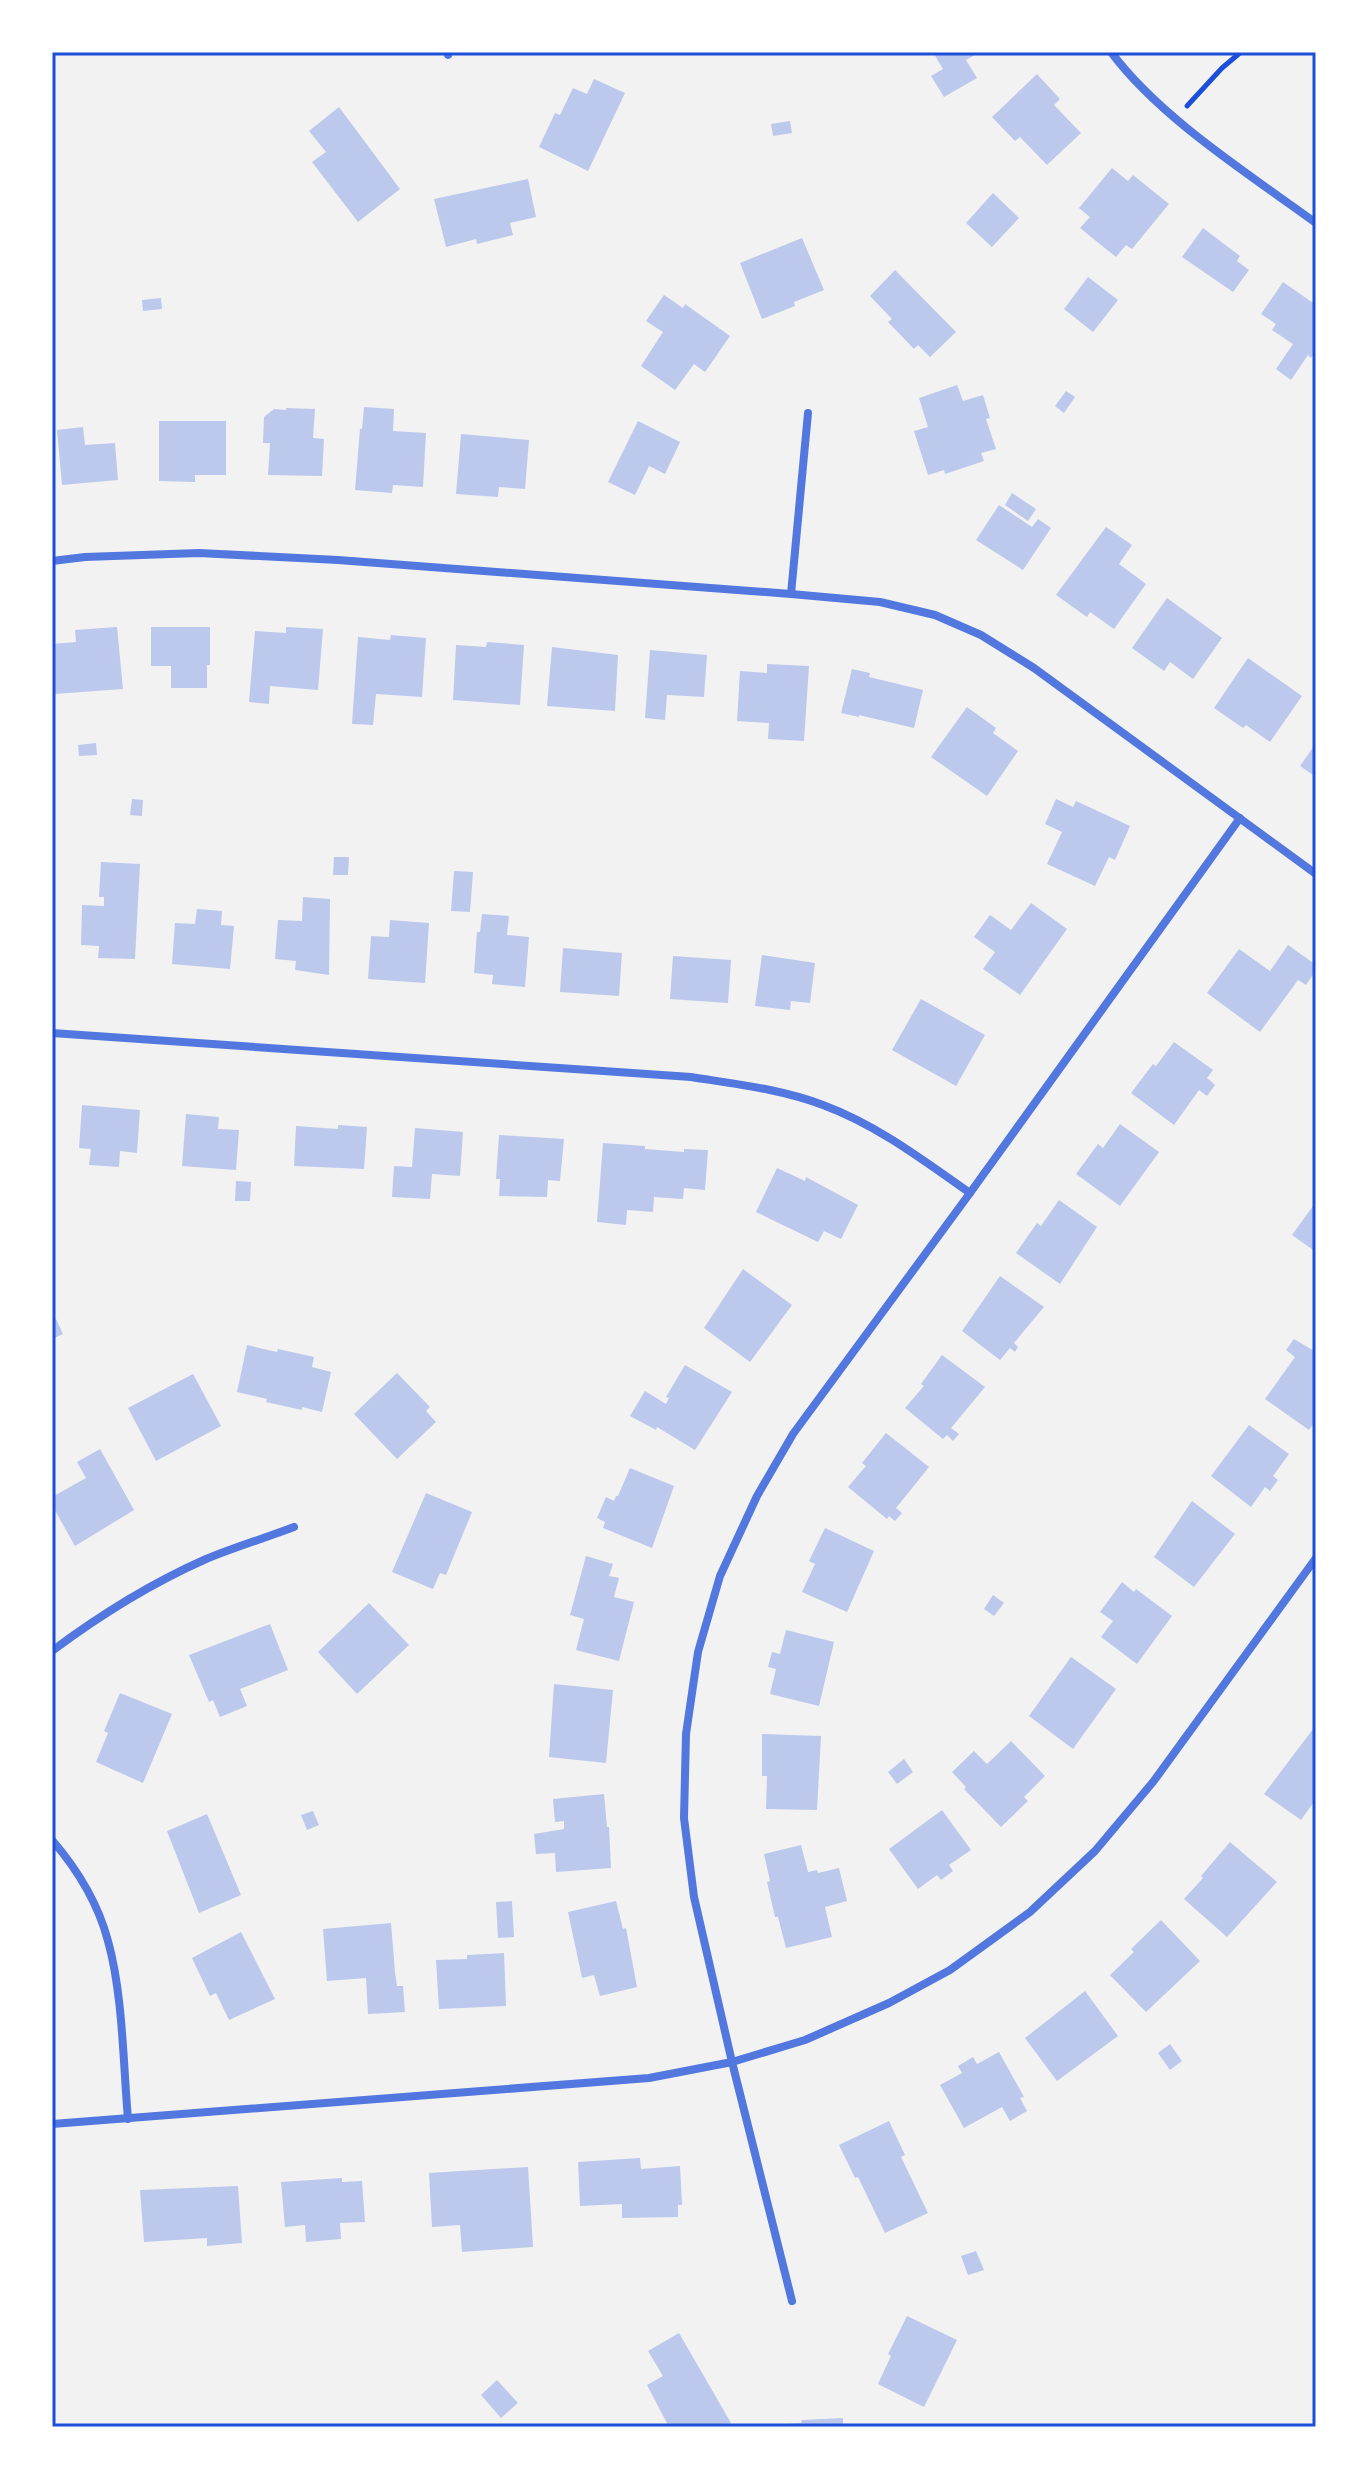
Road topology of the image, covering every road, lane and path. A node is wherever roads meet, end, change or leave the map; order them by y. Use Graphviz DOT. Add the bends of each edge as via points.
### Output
graph roads {
  1 [pos="1111,52"];
  2 [pos="1241,52"];
  3 [pos="1176,119"];
  4 [pos="1316,223"];
  5 [pos="808,413"];
  6 [pos="52,561"];
  7 [pos="791,594"];
  8 [pos="1240,818"];
  9 [pos="1316,874"];
  10 [pos="52,1033"];
  11 [pos="970,1193"];
  12 [pos="294,1527"];
  13 [pos="1316,1558"];
  14 [pos="52,1651"];
  15 [pos="52,1840"];
  16 [pos="732,2062"];
  17 [pos="128,2119"];
  18 [pos="52,2124"];
  19 [pos="792,2301"];
  1 -- 3 [label="street"];
  2 -- 3 [label="path"];
  3 -- 4 [label="street"];
  5 -- 7 [label="street"];
  6 -- 7 [label="street" via="199,553"];
  7 -- 8 [label="street" via="880,602 935,615 981,635"];
  8 -- 9 [label="street"];
  8 -- 11 [label="street"];
  10 -- 11 [label="street" via="691,1077 757,1087 823,1104 890,1137"];
  11 -- 16 [label="street" via="793,1434 720,1576 698,1652 686,1734 684,1818 694,1897"];
  12 -- 14 [label="street" via="206,1560 144,1591"];
  13 -- 16 [label="street" via="1153,1782 1095,1851 1030,1912 950,1970 889,2003 805,2040"];
  15 -- 17 [label="street" via="92,1899 108,1941"];
  16 -- 17 [label="street" via="649,2078"];
  16 -- 19 [label="street"];
  17 -- 18 [label="street"];
}
